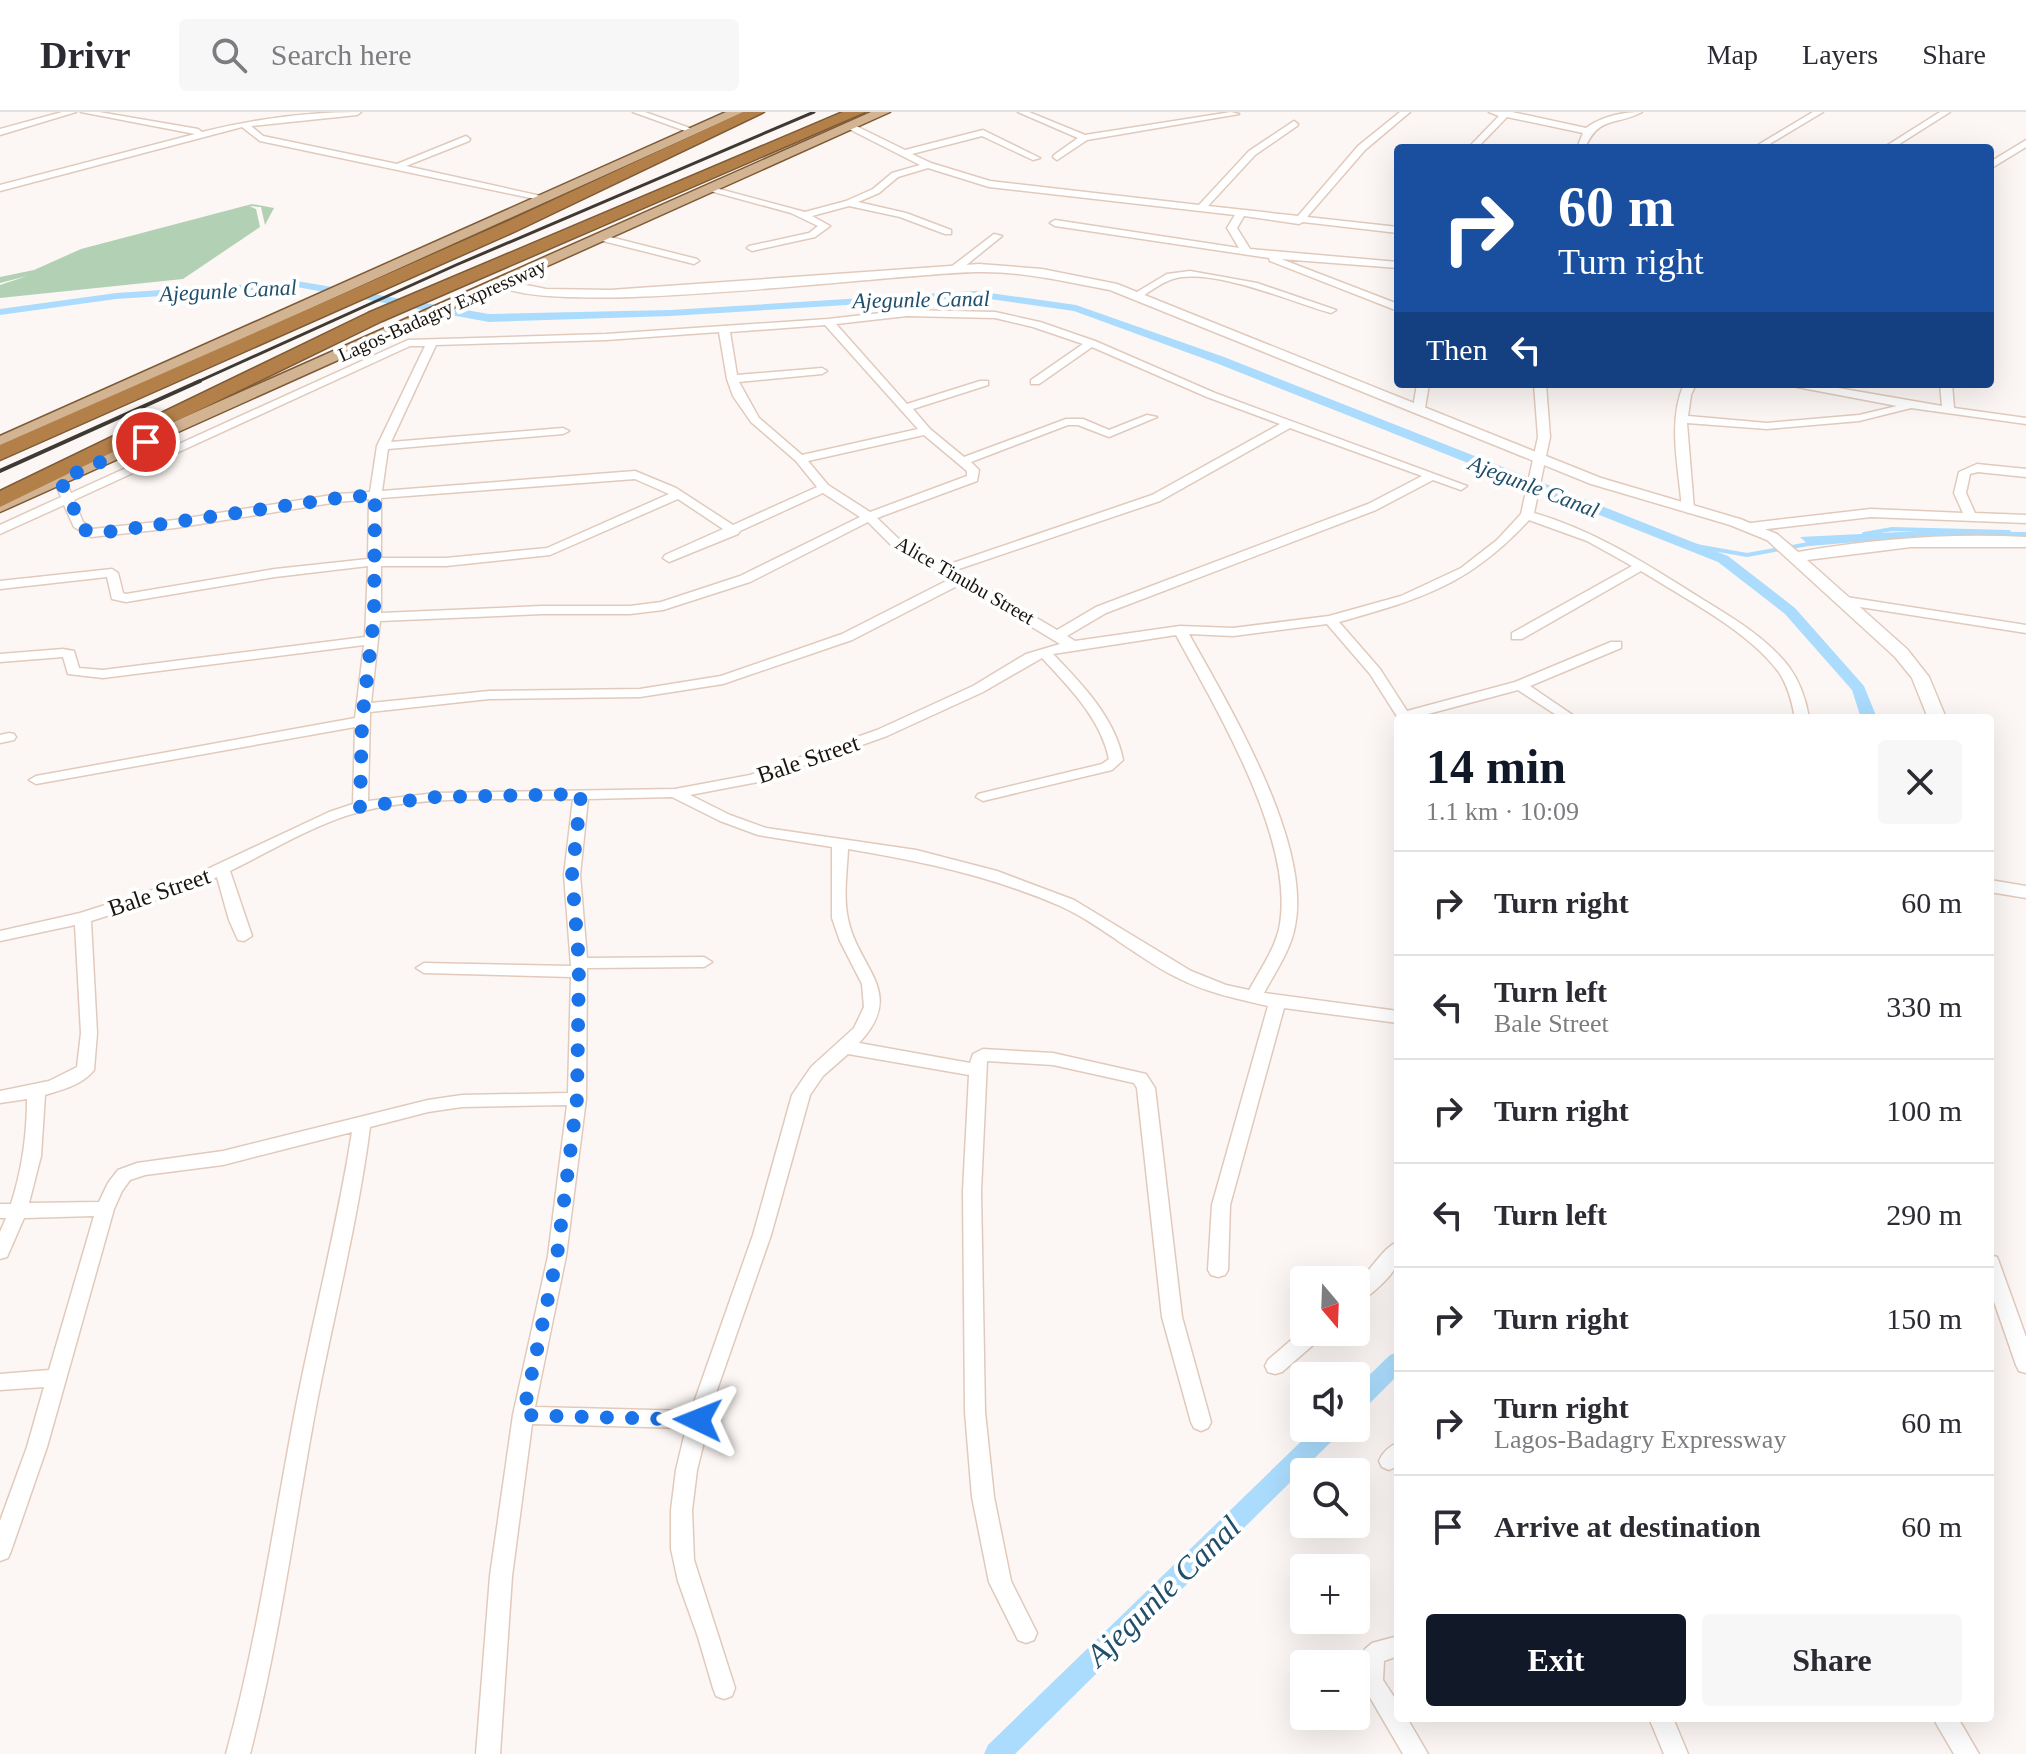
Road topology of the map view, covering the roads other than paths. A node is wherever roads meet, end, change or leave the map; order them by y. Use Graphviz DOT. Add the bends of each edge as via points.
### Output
graph roads {
  1 [pos="72,112"];
  2 [pos="85,112"];
  3 [pos="252,112"];
  4 [pos="357,112"];
  5 [pos="637,112"];
  6 [pos="737,112"];
  7 [pos="756,112"];
  8 [pos="883,112"];
  9 [pos="1022,112"];
  10 [pos="1406,112"];
  11 [pos="1493,112"];
  12 [pos="1638,112"];
  13 [pos="1819,112"];
  14 [pos="1946,112"];
  15 [pos="1235,114"];
  16 [pos="1506,114"];
  17 [pos="854,119"];
  18 [pos="244,124"];
  19 [pos="1294,124"];
  20 [pos="694,131"];
  21 [pos="1588,131"];
  22 [pos="0,132"];
  23 [pos="203,133"];
  24 [pos="1084,138"];
  25 [pos="466,139"];
  26 [pos="2026,143"];
  27 [pos="1476,144"];
  28 [pos="1583,144"];
  29 [pos="1764,144"];
  30 [pos="1894,144"];
  31 [pos="905,153"];
  32 [pos="1057,157"];
  33 [pos="1036,158"];
  34 [pos="1994,163"];
  35 [pos="928,165"];
  36 [pos="400,166"];
  37 [pos="0,188"];
  38 [pos="708,189"];
  39 [pos="545,198"];
  40 [pos="849,203"];
  41 [pos="1202,207"];
  42 [pos="1241,213"];
  43 [pos="806,215"];
  44 [pos="1299,221"];
  45 [pos="1055,223"];
  46 [pos="1394,230"];
  47 [pos="948,232"];
  48 [pos="997,236"];
  49 [pos="602,238"];
  50 [pos="752,248"];
  51 [pos="1246,251"];
  52 [pos="1261,254"];
  53 [pos="694,261"];
  54 [pos="1394,265"];
  55 [pos="955,269"];
  56 [pos="377,280"];
  57 [pos="502,284"];
  58 [pos="1312,290"];
  59 [pos="1137,295"];
  60 [pos="1394,307"];
  61 [pos="1331,310"];
  62 [pos="828,322"];
  63 [pos="724,329"];
  64 [pos="379,339"];
  65 [pos="408,343"];
  66 [pos="1091,343"];
  67 [pos="431,344"];
  68 [pos="822,371"];
  69 [pos="732,379"];
  70 [pos="1035,382"];
  71 [pos="984,383"];
  72 [pos="1422,388"];
  73 [pos="1541,388"];
  74 [pos="1688,388"];
  75 [pos="1821,388"];
  76 [pos="1946,388"];
  77 [pos="1910,405"];
  78 [pos="905,408"];
  79 [pos="1419,408"];
  80 [pos="1948,408"];
  81 [pos="1151,417"];
  82 [pos="1682,419"];
  83 [pos="2026,421"];
  84 [pos="1290,423"];
  85 [pos="563,431"];
  86 [pos="926,431"];
  87 [pos="0,443"];
  88 [pos="383,446"];
  89 [pos="0,453"];
  90 [pos="800,459"];
  91 [pos="964,461"];
  92 [pos="1539,461"];
  93 [pos="2026,473"];
  94 [pos="1431,476"];
  95 [pos="60,480"];
  96 [pos="1461,486"];
  97 [pos="824,488"];
  98 [pos="375,495"];
  99 [pos="676,495"];
  100 [pos="69,499"];
  101 [pos="0,503"];
  102 [pos="1688,509"];
  103 [pos="1528,512"];
  104 [pos="1970,516"];
  105 [pos="869,517"];
  106 [pos="2026,519"];
  107 [pos="1751,527"];
  108 [pos="0,530"];
  109 [pos="734,531"];
  110 [pos="2026,542"];
  111 [pos="1792,553"];
  112 [pos="669,558"];
  113 [pos="374,562"];
  114 [pos="1641,566"];
  115 [pos="946,569"];
  116 [pos="960,579"];
  117 [pos="0,585"];
  118 [pos="1846,601"];
  119 [pos="374,617"];
  120 [pos="1330,620"];
  121 [pos="2026,629"];
  122 [pos="1180,630"];
  123 [pos="1059,635"];
  124 [pos="1517,636"];
  125 [pos="370,640"];
  126 [pos="1072,645"];
  127 [pos="1616,645"];
  128 [pos="1044,652"];
  129 [pos="0,658"];
  130 [pos="1520,685"];
  131 [pos="1403,714"];
  132 [pos="1416,714"];
  133 [pos="1564,714"];
  134 [pos="1801,714"];
  135 [pos="1935,714"];
  136 [pos="364,715"];
  137 [pos="36,780"];
  138 [pos="675,793"];
  139 [pos="581,794"];
  140 [pos="983,797"];
  141 [pos="360,807"];
  142 [pos="840,845"];
  143 [pos="222,870"];
  144 [pos="1994,887"];
  145 [pos="2026,892"];
  146 [pos="83,918"];
  147 [pos="0,936"];
  148 [pos="244,936"];
  149 [pos="704,962"];
  150 [pos="579,967"];
  151 [pos="424,968"];
  152 [pos="1254,996"];
  153 [pos="1277,1002"];
  154 [pos="1394,1017"];
  155 [pos="845,1047"];
  156 [pos="978,1070"];
  157 [pos="36,1092"];
  158 [pos="0,1097"];
  159 [pos="577,1099"];
  160 [pos="362,1124"];
  161 [pos="105,1209"];
  162 [pos="0,1211"];
  163 [pos="20,1211"];
  164 [pos="0,1252"];
  165 [pos="1394,1254"];
  166 [pos="1218,1270"];
  167 [pos="1994,1273"];
  168 [pos="1370,1283"];
  169 [pos="1298,1346"];
  170 [pos="2026,1365"];
  171 [pos="1275,1366"];
  172 [pos="57,1378"];
  173 [pos="0,1382"];
  174 [pos="523,1415"];
  175 [pos="698,1420"];
  176 [pos="1201,1422"];
  177 [pos="0,1551"];
  178 [pos="1026,1633"];
  179 [pos="1394,1647"];
  180 [pos="724,1688"];
  181 [pos="1394,1718"];
  182 [pos="1396,1722"];
  183 [pos="1663,1722"];
  184 [pos="1947,1722"];
  185 [pos="238,1754"];
  186 [pos="488,1754"];
  187 [pos="1416,1754"];
  188 [pos="1676,1754"];
  189 [pos="1967,1754"];
  1 -- 22 [label="street"];
  2 -- 23 [label="street"];
  3 -- 18 [label="street"];
  4 -- 18 [label="street"];
  5 -- 20 [label="street"];
  6 -- 20 [label="main road, Lagos-Badagry Expressway"];
  7 -- 56 [label="highway, Lagos-Badagry Expressway" via="510,227"];
  8 -- 17 [label="main road, Lagos-Badagry Expressway"];
  9 -- 24 [label="street"];
  10 -- 44 [label="street" via="1367,143"];
  11 -- 16 [label="street"];
  12 -- 21 [label="street" via="1599,122"];
  13 -- 29 [label="street"];
  14 -- 30 [label="street"];
  15 -- 24 [label="street"];
  16 -- 21 [label="street"];
  16 -- 27 [label="street"];
  17 -- 31 [label="street"];
  17 -- 38 [label="main road, Lagos-Badagry Expressway"];
  17 -- 101 [label="highway, Lagos-Badagry Expressway" via="375,317"];
  18 -- 23 [label="street"];
  18 -- 36 [label="street" via="260,138"];
  19 -- 41 [label="street" via="1252,153"];
  20 -- 39 [label="main road, Lagos-Badagry Expressway"];
  21 -- 28 [label="street"];
  23 -- 37 [label="street"];
  24 -- 32 [label="street"];
  25 -- 36 [label="street"];
  26 -- 34 [label="street"];
  31 -- 33 [label="street" via="983,133"];
  31 -- 35 [label="street"];
  35 -- 40 [label="street" via="895,175"];
  35 -- 41 [label="street" via="1016,188"];
  36 -- 39 [label="street"];
  38 -- 43 [label="street"];
  38 -- 49 [label="main road, Lagos-Badagry Expressway"];
  39 -- 56 [label="main road, Lagos-Badagry Expressway"];
  40 -- 43 [label="street"];
  40 -- 47 [label="street"];
  41 -- 42 [label="street"];
  42 -- 44 [label="street"];
  42 -- 51 [label="street" via="1232,228"];
  43 -- 50 [label="street" via="825,229"];
  44 -- 46 [label="street"];
  45 -- 51 [label="street"];
  48 -- 55 [label="street"];
  49 -- 53 [label="street"];
  49 -- 57 [label="main road, Lagos-Badagry Expressway"];
  51 -- 52 [label="street"];
  52 -- 54 [label="street"];
  52 -- 58 [label="street"];
  55 -- 57 [label="street" via="610,294 546,293"];
  55 -- 59 [label="street" via="1042,273"];
  56 -- 87 [label="main road, Lagos-Badagry Expressway" via="291,311"];
  56 -- 89 [label="highway, Lagos-Badagry Expressway"];
  57 -- 64 [label="main road, Lagos-Badagry Expressway"];
  58 -- 59 [label="street" via="1186,274"];
  58 -- 60 [label="street"];
  58 -- 61 [label="street"];
  59 -- 79 [label="street"];
  62 -- 63 [label="street"];
  62 -- 66 [label="street" via="907,313 995,315"];
  62 -- 78 [label="street"];
  63 -- 67 [label="street"];
  63 -- 69 [label="street, Alice Tinubu Street"];
  64 -- 65 [label="street"];
  64 -- 95 [label="main road, Lagos-Badagry Expressway"];
  65 -- 67 [label="street"];
  65 -- 100 [label="street"];
  66 -- 70 [label="street"];
  66 -- 84 [label="street"];
  67 -- 88 [label="street"];
  68 -- 69 [label="street"];
  69 -- 90 [label="street, Alice Tinubu Street" via="755,420"];
  71 -- 78 [label="street"];
  72 -- 79 [label="street"];
  73 -- 92 [label="street" via="1545,421"];
  74 -- 82 [label="street"];
  75 -- 77 [label="street"];
  76 -- 80 [label="street"];
  77 -- 80 [label="street"];
  77 -- 82 [label="street" via="1859,418 1767,426"];
  78 -- 86 [label="street"];
  79 -- 92 [label="street"];
  80 -- 83 [label="street"];
  81 -- 91 [label="street" via="1109,434 1079,421 1066,422"];
  82 -- 102 [label="street"];
  84 -- 94 [label="street"];
  84 -- 115 [label="street" via="1156,498"];
  85 -- 88 [label="street"];
  86 -- 90 [label="street"];
  86 -- 91 [label="street"];
  88 -- 98 [label="street"];
  90 -- 97 [label="street, Alice Tinubu Street"];
  91 -- 105 [label="street" via="975,474 969,480"];
  92 -- 102 [label="street"];
  92 -- 103 [label="street"];
  93 -- 104 [label="street" via="1977,468 1965,472 1960,493"];
  94 -- 96 [label="street"];
  94 -- 123 [label="street" via="1372,507 1101,610"];
  95 -- 100 [label="street"];
  95 -- 101 [label="main road, Lagos-Badagry Expressway"];
  97 -- 105 [label="street, Alice Tinubu Street"];
  97 -- 109 [label="street"];
  98 -- 99 [label="street" via="635,475"];
  98 -- 100 [label="street" via="101,533 84,530"];
  98 -- 113 [label="street"];
  99 -- 109 [label="street"];
  99 -- 113 [label="street" via="550,551 446,562"];
  100 -- 108 [label="street"];
  102 -- 107 [label="street"];
  103 -- 114 [label="street" via="1568,526"];
  103 -- 120 [label="street, Bale Street" via="1483,558 1439,586"];
  104 -- 106 [label="street"];
  104 -- 107 [label="street" via="1853,514"];
  105 -- 115 [label="street, Alice Tinubu Street" via="899,546"];
  105 -- 119 [label="street" via="745,579 663,606"];
  107 -- 111 [label="street"];
  109 -- 112 [label="street"];
  110 -- 111 [label="street" via="1924,542"];
  111 -- 118 [label="street"];
  113 -- 117 [label="street" via="126,598 117,596 112,573"];
  113 -- 119 [label="street"];
  114 -- 124 [label="street"];
  114 -- 134 [label="street" via="1761,646 1791,681"];
  115 -- 116 [label="street, Alice Tinubu Street"];
  116 -- 123 [label="street, Alice Tinubu Street"];
  116 -- 136 [label="street" via="847,637 723,680 640,693 489,695"];
  118 -- 121 [label="street"];
  118 -- 135 [label="street" via="1920,677"];
  119 -- 125 [label="street"];
  120 -- 122 [label="street, Bale Street" via="1233,632"];
  120 -- 131 [label="street"];
  122 -- 126 [label="street, Bale Street"];
  122 -- 152 [label="street" via="1257,781 1289,881 1287,928"];
  123 -- 126 [label="street, Alice Tinubu Street"];
  125 -- 129 [label="street" via="103,674 73,671 69,654 63,653"];
  125 -- 136 [label="street"];
  126 -- 128 [label="street, Bale Street"];
  127 -- 130 [label="street"];
  128 -- 138 [label="street, Bale Street" via="951,702 838,750 753,779"];
  128 -- 140 [label="street" via="1081,691 1116,760 1107,767"];
  130 -- 132 [label="street"];
  130 -- 133 [label="street"];
  136 -- 137 [label="street"];
  136 -- 141 [label="street"];
  138 -- 139 [label="street, Bale Street"];
  138 -- 142 [label="street" via="763,832"];
  139 -- 141 [label="street, Bale Street" via="436,797"];
  139 -- 150 [label="street" via="572,875"];
  141 -- 143 [label="street, Bale Street"];
  142 -- 152 [label="street" via="916,855 992,874 1068,904 1185,975"];
  142 -- 155 [label="street" via="840,919 873,995 862,1029"];
  143 -- 146 [label="street, Bale Street"];
  143 -- 148 [label="street"];
  144 -- 145 [label="street"];
  146 -- 147 [label="street, Bale Street"];
  146 -- 157 [label="street" via="85,1070"];
  149 -- 150 [label="street"];
  150 -- 151 [label="street"];
  150 -- 159 [label="street"];
  152 -- 153 [label="street"];
  153 -- 154 [label="street"];
  153 -- 166 [label="street" via="1221,1205"];
  155 -- 156 [label="street"];
  155 -- 175 [label="street" via="821,1066 802,1094 762,1234"];
  156 -- 176 [label="street" via="979,1058 988,1055 1053,1059 1140,1078 1146,1088 1172,1317"];
  156 -- 178 [label="street" via="972,1191 975,1412 983,1497 1000,1582"];
  157 -- 158 [label="street"];
  157 -- 163 [label="street" via="36,1135"];
  159 -- 160 [label="street" via="462,1101"];
  159 -- 174 [label="street" via="557,1256"];
  160 -- 161 [label="street" via="223,1158 124,1175"];
  160 -- 185 [label="street" via="257,1687"];
  161 -- 163 [label="street"];
  161 -- 172 [label="street"];
  162 -- 163 [label="street"];
  163 -- 164 [label="street"];
  165 -- 168 [label="street"];
  167 -- 170 [label="street"];
  169 -- 171 [label="street"];
  172 -- 173 [label="street"];
  172 -- 177 [label="street"];
  174 -- 175 [label="street"];
  174 -- 186 [label="street" via="501,1576"];
  175 -- 180 [label="street" via="690,1451 682,1548 690,1593"];
  179 -- 181 [label="street" via="1373,1656 1372,1682"];
  182 -- 187 [label="street"];
  183 -- 188 [label="street"];
  184 -- 189 [label="street"];
}
